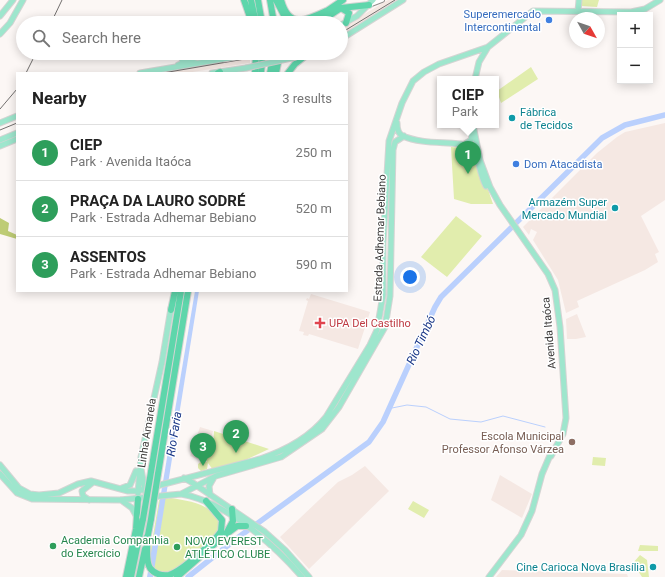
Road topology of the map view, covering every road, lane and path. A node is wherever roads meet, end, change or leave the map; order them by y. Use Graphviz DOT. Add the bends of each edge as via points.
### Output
graph roads {
  1 [pos="14,0"];
  2 [pos="23,0"];
  3 [pos="244,0"];
  4 [pos="250,0"];
  5 [pos="258,0"];
  6 [pos="270,0"];
  7 [pos="276,0"];
  8 [pos="281,0"];
  9 [pos="343,0"];
  10 [pos="382,0"];
  11 [pos="403,0"];
  12 [pos="579,0"];
  13 [pos="660,0"];
  14 [pos="370,2"];
  15 [pos="341,8"];
  16 [pos="326,11"];
  17 [pos="578,11"];
  18 [pos="1,15"];
  19 [pos="252,16"];
  20 [pos="254,16"];
  21 [pos="257,16"];
  22 [pos="273,16"];
  23 [pos="284,16"];
  24 [pos="290,16"];
  25 [pos="314,16"];
  26 [pos="319,16"];
  27 [pos="329,16"];
  28 [pos="348,16"];
  29 [pos="348,21"];
  30 [pos="10,23"];
  31 [pos="1,32"];
  32 [pos="348,35"];
  33 [pos="488,47"];
  34 [pos="470,55"];
  35 [pos="183,60"];
  36 [pos="192,60"];
  37 [pos="218,60"];
  38 [pos="256,60"];
  39 [pos="262,60"];
  40 [pos="273,60"];
  41 [pos="278,60"];
  42 [pos="282,60"];
  43 [pos="300,60"];
  44 [pos="479,62"];
  45 [pos="182,64"];
  46 [pos="168,69"];
  47 [pos="147,72"];
  48 [pos="219,72"];
  49 [pos="255,72"];
  50 [pos="261,72"];
  51 [pos="273,72"];
  52 [pos="273,72"];
  53 [pos="289,72"];
  54 [pos="476,76"];
  55 [pos="16,116"];
  56 [pos="396,120"];
  57 [pos="0,123"];
  58 [pos="473,128"];
  59 [pos="473,128"];
  60 [pos="16,132"];
  61 [pos="404,136"];
  62 [pos="16,139"];
  63 [pos="0,140"];
  64 [pos="465,144"];
  65 [pos="0,146"];
  66 [pos="494,195"];
  67 [pos="383,243"];
  68 [pos="390,244"];
  69 [pos="174,292"];
  70 [pos="181,292"];
  71 [pos="188,292"];
  72 [pos="171,310"];
  73 [pos="380,311"];
  74 [pos="388,312"];
  75 [pos="363,368"];
  76 [pos="352,372"];
  77 [pos="352,384"];
  78 [pos="141,459"];
  79 [pos="0,465"];
  80 [pos="0,474"];
  81 [pos="216,476"];
  82 [pos="183,478"];
  83 [pos="94,482"];
  84 [pos="197,486"];
  85 [pos="119,488"];
  86 [pos="144,489"];
  87 [pos="137,491"];
  88 [pos="180,494"];
  89 [pos="210,495"];
  90 [pos="149,498"];
  91 [pos="138,499"];
  92 [pos="90,500"];
  93 [pos="120,500"];
  94 [pos="206,501"];
  95 [pos="232,509"];
  96 [pos="233,518"];
  97 [pos="140,519"];
  98 [pos="248,528"];
  99 [pos="226,534"];
  100 [pos="147,537"];
  101 [pos="268,538"];
  102 [pos="300,574"];
  103 [pos="126,577"];
  104 [pos="131,577"];
  105 [pos="139,577"];
  106 [pos="177,577"];
  107 [pos="309,577"];
  108 [pos="489,577"];
  1 -- 18 [label="main road"];
  2 -- 30 [label="main road"];
  3 -- 19 [label="highway"];
  4 -- 20 [label="highway"];
  5 -- 21 [label="highway"];
  6 -- 22 [label="highway"];
  7 -- 23 [label="highway"];
  8 -- 24 [label="highway" via="286,14"];
  9 -- 16 [label="highway"];
  10 -- 14 [label="street"];
  11 -- 32 [label="main road"];
  12 -- 17 [label="main road"];
  13 -- 17 [label="main road, Estrada Adhemar Bebiano" via="650,7 635,11"];
  14 -- 15 [label="highway"];
  14 -- 29 [label="main road"];
  15 -- 27 [label="highway"];
  15 -- 28 [label="highway" via="349,13"];
  16 -- 25 [label="highway"];
  16 -- 26 [label="highway"];
  17 -- 33 [label="main road, Estrada Adhemar Bebiano" via="533,12"];
  18 -- 30 [label="main road" via="8,16"];
  30 -- 31 [label="main road"];
  33 -- 34 [label="main road, Estrada Adhemar Bebiano"];
  33 -- 44 [label="main road"];
  34 -- 44 [label="main road"];
  34 -- 56 [label="main road, Estrada Adhemar Bebiano" via="439,64 416,78 407,92"];
  35 -- 45 [label="main road"];
  36 -- 45 [label="main road"];
  37 -- 46 [label="main road, bridge"];
  38 -- 49 [label="highway"];
  39 -- 50 [label="highway"];
  40 -- 52 [label="highway"];
  41 -- 51 [label="highway"];
  42 -- 48 [label="main road, bridge"];
  43 -- 53 [label="highway"];
  44 -- 54 [label="main road"];
  45 -- 46 [label="main road"];
  46 -- 47 [label="main road"];
  55 -- 57 [label="main road"];
  56 -- 61 [label="main road" via="398,130"];
  56 -- 67 [label="main road, Estrada Adhemar Bebiano" via="389,141"];
  58 -- 64 [label="main road" via="471,140"];
  59 -- 66 [label="main road, Avenida Itaóca" via="484,173"];
  60 -- 63 [label="main road"];
  61 -- 64 [label="main road" via="445,144"];
  61 -- 68 [label="main road, Estrada Adhemar Bebiano" via="395,142 393,150"];
  62 -- 65 [label="main road"];
  64 -- 66 [label="main road, Avenida Itaóca" via="474,149 482,177"];
  66 -- 108 [label="main road, Avenida Itaóca" via="548,274 555,290 566,415 560,436 542,474 532,511 521,534"];
  67 -- 68 [label="main road" via="387,241"];
  67 -- 73 [label="main road, Estrada Adhemar Bebiano" via="383,290"];
  68 -- 74 [label="main road, Estrada Adhemar Bebiano"];
  69 -- 72 [label="highway"];
  70 -- 97 [label="highway, Linha Amarela, bridge" via="151,472"];
  71 -- 100 [label="highway, Linha Amarela, bridge"];
  72 -- 78 [label="main road, Linha Amarela"];
  73 -- 74 [label="main road"];
  73 -- 76 [label="main road, Estrada Adhemar Bebiano" via="373,340"];
  74 -- 75 [label="main road, Estrada Adhemar Bebiano" via="383,332"];
  75 -- 76 [label="main road"];
  75 -- 77 [label="main road, Estrada Adhemar Bebiano"];
  76 -- 77 [label="main road"];
  76 -- 82 [label="main road, Estrada Adhemar Bebiano" via="322,422 284,450 232,468"];
  77 -- 81 [label="main road, Estrada Adhemar Bebiano" via="327,425 290,451 273,460"];
  78 -- 85 [label="main road" via="133,481 128,487"];
  78 -- 86 [label="main road"];
  78 -- 87 [label="main road, Linha Amarela"];
  79 -- 83 [label="main road, Estrada Adhemar Bebiano" via="19,488 32,494 59,493 78,484"];
  80 -- 92 [label="main road, Estrada Adhemar Bebiano" via="13,490 28,498"];
  81 -- 84 [label="main road, Estrada Adhemar Bebiano"];
  81 -- 89 [label="main road" via="210,483"];
  82 -- 84 [label="main road"];
  82 -- 86 [label="main road, Estrada Adhemar Bebiano"];
  83 -- 85 [label="main road, Estrada Adhemar Bebiano"];
  83 -- 92 [label="main road" via="82,491 83,496"];
  84 -- 88 [label="main road, Estrada Adhemar Bebiano"];
  84 -- 89 [label="main road"];
  85 -- 87 [label="main road, Estrada Adhemar Bebiano"];
  86 -- 87 [label="main road, Estrada Adhemar Bebiano"];
  86 -- 90 [label="main road"];
  87 -- 91 [label="main road, Linha Amarela"];
  88 -- 90 [label="main road, Estrada Adhemar Bebiano"];
  88 -- 94 [label="main road"];
  89 -- 95 [label="main road"];
  90 -- 91 [label="main road, Estrada Adhemar Bebiano"];
  91 -- 93 [label="main road, Estrada Adhemar Bebiano"];
  91 -- 97 [label="highway"];
  92 -- 93 [label="main road, Estrada Adhemar Bebiano"];
  93 -- 97 [label="main road" via="132,508"];
  94 -- 96 [label="main road"];
  94 -- 100 [label="highway" via="222,520 221,531 179,570 170,575 159,574 150,568"];
  95 -- 96 [label="highway"];
  95 -- 101 [label="main road"];
  96 -- 98 [label="main road"];
  96 -- 99 [label="highway" via="232,526"];
  97 -- 103 [label="highway"];
  97 -- 104 [label="highway, Linha Amarela"];
  98 -- 99 [label="highway" via="237,526"];
  98 -- 101 [label="main road"];
  99 -- 106 [label="highway"];
  100 -- 105 [label="highway, Linha Amarela"];
  101 -- 102 [label="main road"];
  102 -- 107 [label="main road"];
}
